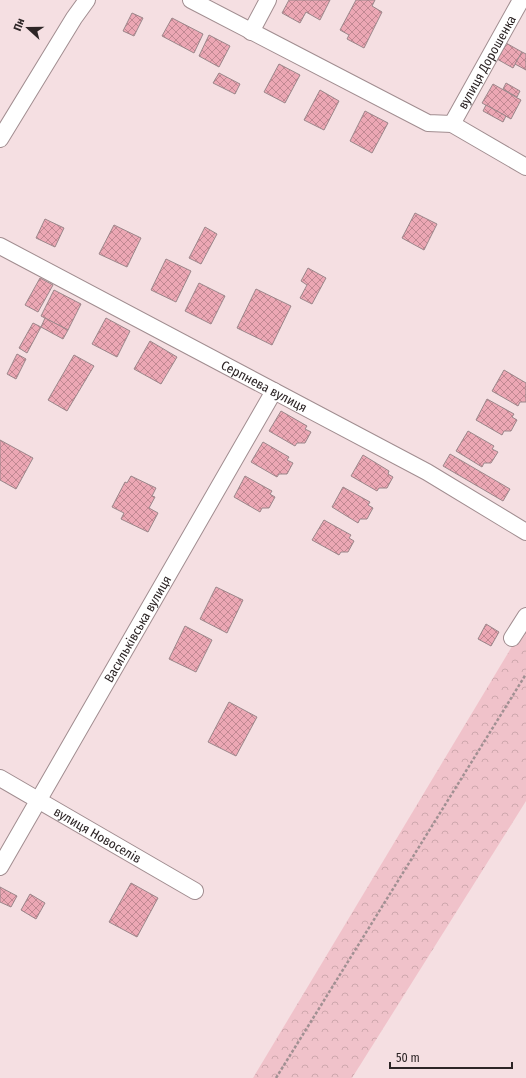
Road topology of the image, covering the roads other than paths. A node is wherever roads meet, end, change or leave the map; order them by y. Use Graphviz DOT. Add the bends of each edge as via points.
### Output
graph roads {
  1 [pos="86,0"];
  2 [pos="191,0"];
  3 [pos="268,0"];
  4 [pos="521,0"];
  5 [pos="251,32"];
  6 [pos="452,124"];
  7 [pos="0,139"];
  8 [pos="526,167"];
  9 [pos="0,246"];
  10 [pos="274,391"];
  11 [pos="526,532"];
  12 [pos="526,616"];
  13 [pos="512,638"];
  14 [pos="0,778"];
  15 [pos="38,800"];
  16 [pos="0,866"];
  17 [pos="196,891"];
  1 -- 7 [label="street"];
  2 -- 5 [label="street"];
  3 -- 5 [label="street"];
  4 -- 6 [label="street, вулиця Дорошенка"];
  5 -- 6 [label="street" via="428,123"];
  6 -- 8 [label="street"];
  9 -- 10 [label="street, Серпнева вулиця"];
  10 -- 11 [label="street, Серпнева вулиця" via="427,472"];
  10 -- 15 [label="street, Васильківська вулиця"];
  12 -- 13 [label="street"];
  14 -- 15 [label="street, вулиця Новоселів"];
  15 -- 16 [label="street, Васильківська вулиця"];
  15 -- 17 [label="street, вулиця Новоселів"];
}
